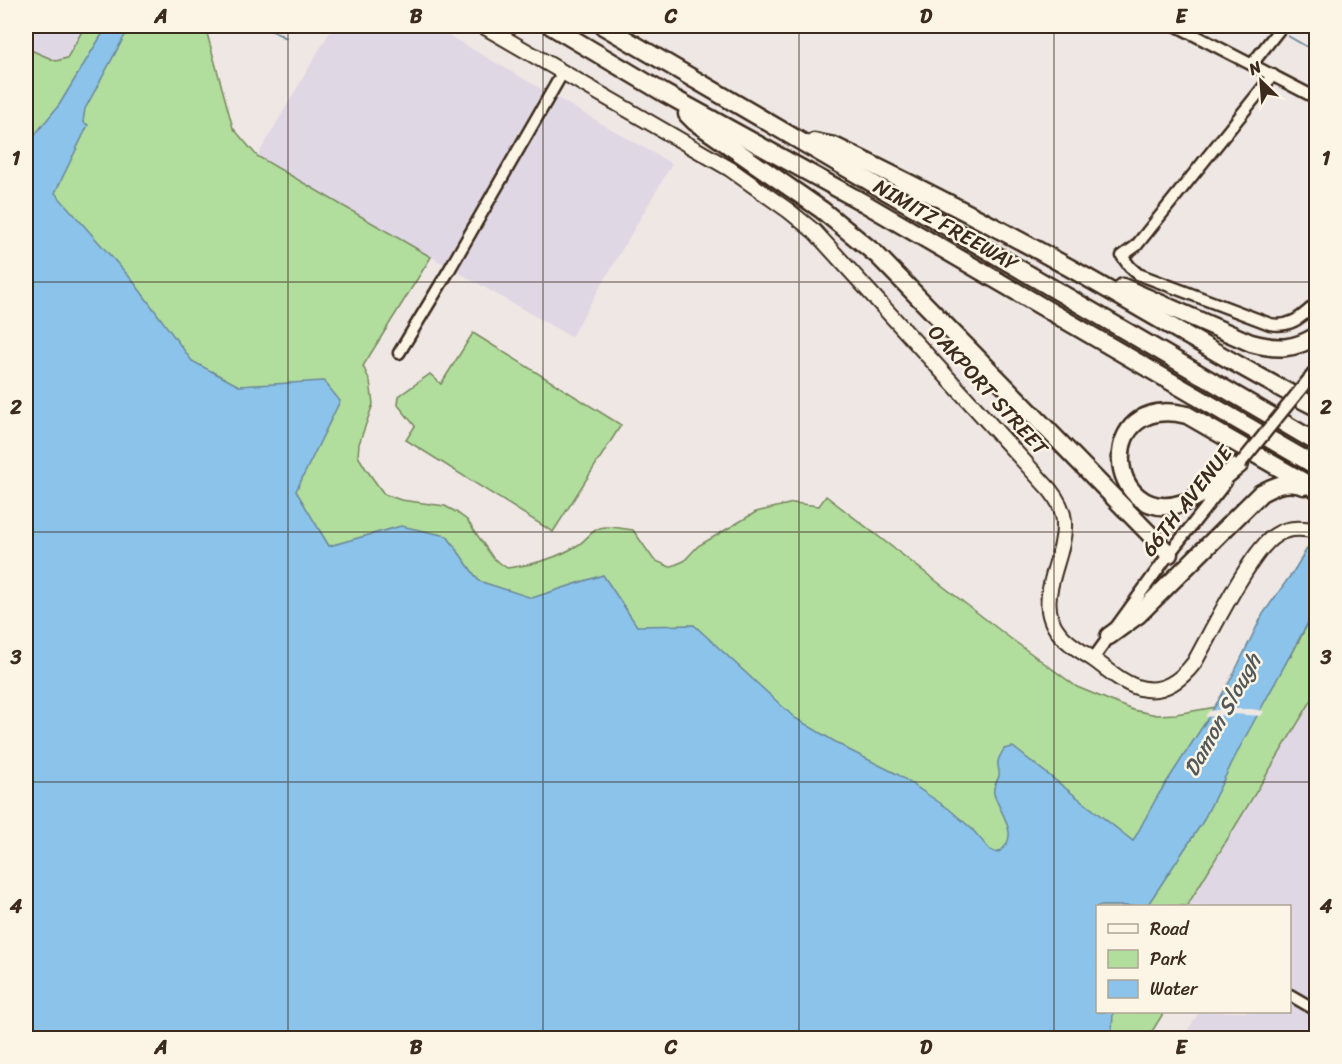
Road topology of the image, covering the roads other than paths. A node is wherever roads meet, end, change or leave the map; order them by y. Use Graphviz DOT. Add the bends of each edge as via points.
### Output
graph roads {
  1 [pos="483,26"];
  2 [pos="551,26"];
  3 [pos="603,26"];
  4 [pos="1177,26"];
  5 [pos="1282,26"];
  6 [pos="1252,64"];
  7 [pos="563,72"];
  8 [pos="1273,75"];
  9 [pos="664,93"];
  10 [pos="1317,98"];
  11 [pos="801,139"];
  12 [pos="1071,268"];
  13 [pos="1317,304"];
  14 [pos="1317,336"];
  15 [pos="399,353"];
  16 [pos="1317,370"];
  17 [pos="1317,406"];
  18 [pos="1317,442"];
  19 [pos="1240,464"];
  20 [pos="1317,466"];
  21 [pos="1317,490"];
  22 [pos="1313,530"];
  23 [pos="1169,554"];
  24 [pos="1109,636"];
  25 [pos="1093,659"];
  26 [pos="1291,996"];
  27 [pos="1317,1010"];
  1 -- 7 [label="main road, OAKPORT STREET"];
  2 -- 9 [label="highway, NIMITZ FREEWAY"];
  3 -- 11 [label="highway, NIMITZ FREEWAY"];
  4 -- 6 [label="street"];
  5 -- 6 [label="street"];
  6 -- 8 [label="street"];
  7 -- 15 [label="street"];
  7 -- 25 [label="main road, OAKPORT STREET" via="730,169 804,222 1050,490 1064,524 1050,588 1049,614 1060,634"];
  8 -- 10 [label="street"];
  8 -- 13 [label="street" via="1136,246 1122,256 1138,274 1270,324 1289,324"];
  9 -- 20 [label="highway, NIMITZ FREEWAY" via="864,203"];
  9 -- 23 [label="highway" via="695,122 822,210 877,255"];
  11 -- 12 [label="highway" via="834,146 958,206"];
  11 -- 18 [label="highway, NIMITZ FREEWAY"];
  12 -- 14 [label="highway" via="1251,343 1288,349"];
  12 -- 17 [label="highway"];
  16 -- 19 [label="street, 66TH AVENUE, bridge"];
  19 -- 21 [label="highway" via="1207,492 1167,506 1145,501 1133,492 1119,464 1121,445 1128,431 1153,413 1171,411 1187,415"];
  19 -- 23 [label="street, 66TH AVENUE"];
  21 -- 24 [label="highway" via="1285,483 1261,493 1138,615"];
  22 -- 25 [label="main road, OAKPORT STREET" via="1286,530 1265,543 1194,663 1174,684 1148,690 1134,686"];
  23 -- 24 [label="street, 66TH AVENUE"];
  24 -- 25 [label="street, 66TH AVENUE"];
  26 -- 27 [label="street"];
}
